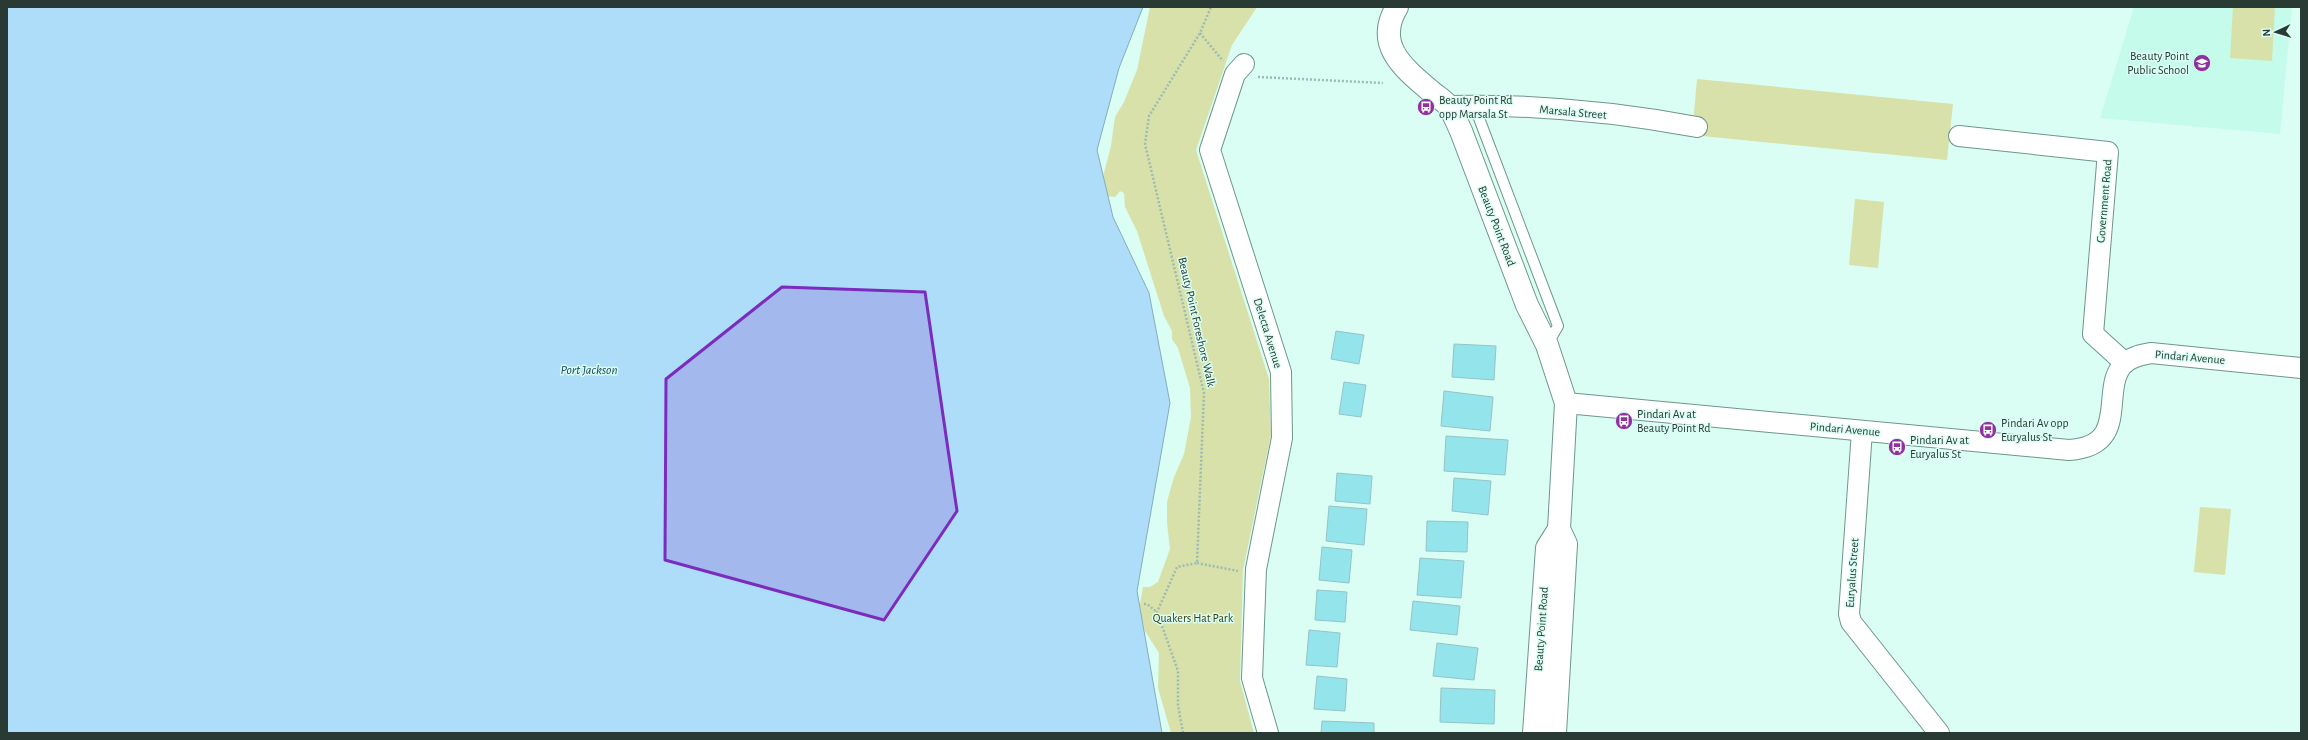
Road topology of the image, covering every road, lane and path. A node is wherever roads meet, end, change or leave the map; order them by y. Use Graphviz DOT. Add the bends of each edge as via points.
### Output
graph roads {
  1 [pos="1211,7"];
  2 [pos="1397,7"];
  3 [pos="1200,33"];
  4 [pos="1240,69"];
  5 [pos="1383,83"];
  6 [pos="1474,105"];
  7 [pos="1449,106"];
  8 [pos="1697,127"];
  9 [pos="1959,136"];
  10 [pos="1547,345"];
  11 [pos="2124,363"];
  12 [pos="2301,368"];
  13 [pos="1566,403"];
  14 [pos="1862,431"];
  15 [pos="1559,529"];
  16 [pos="1197,563"];
  17 [pos="1256,574"];
  18 [pos="1144,604"];
  19 [pos="1157,612"];
  20 [pos="1183,733"];
  21 [pos="1268,733"];
  22 [pos="1534,733"];
  23 [pos="1555,733"];
  24 [pos="1939,733"];
  1 -- 3 [label="path, Beauty Point Foreshore Walk"];
  2 -- 7 [label="street" via="1393,13 1389,34 1392,50 1404,67"];
  3 -- 4 [label="path" via="1207,44"];
  3 -- 16 [label="path, Beauty Point Foreshore Walk" via="1149,116 1145,144 1204,393"];
  4 -- 5 [label="path"];
  4 -- 17 [label="street, Delecta Avenue" via="1210,150 1281,372 1282,438"];
  6 -- 7 [label="street, Marsala Street"];
  6 -- 8 [label="street, Marsala Street" via="1658,120"];
  6 -- 10 [label="lane, Beauty Point Road" via="1558,326"];
  7 -- 10 [label="street, Beauty Point Road" via="1461,131 1527,305"];
  9 -- 11 [label="street, Government Road" via="2108,152 2093,334"];
  10 -- 13 [label="street, Beauty Point Road"];
  11 -- 12 [label="street, Pindari Avenue" via="2134,357 2151,353"];
  11 -- 14 [label="street, Pindari Avenue" via="2116,377 2111,419 2103,434 2093,444 2080,450"];
  13 -- 14 [label="street, Pindari Avenue"];
  13 -- 15 [label="street, Beauty Point Road"];
  14 -- 24 [label="street, Euryalus Street" via="1849,614 1851,622"];
  15 -- 22 [label="street, Beauty Point Road" via="1546,548"];
  15 -- 23 [label="street, Beauty Point Road" via="1566,544"];
  16 -- 17 [label="path"];
  16 -- 19 [label="path" via="1177,567"];
  17 -- 21 [label="street, Delecta Avenue" via="1252,678"];
  18 -- 19 [label="path"];
  19 -- 20 [label="path" via="1178,671 1178,706"];
}
